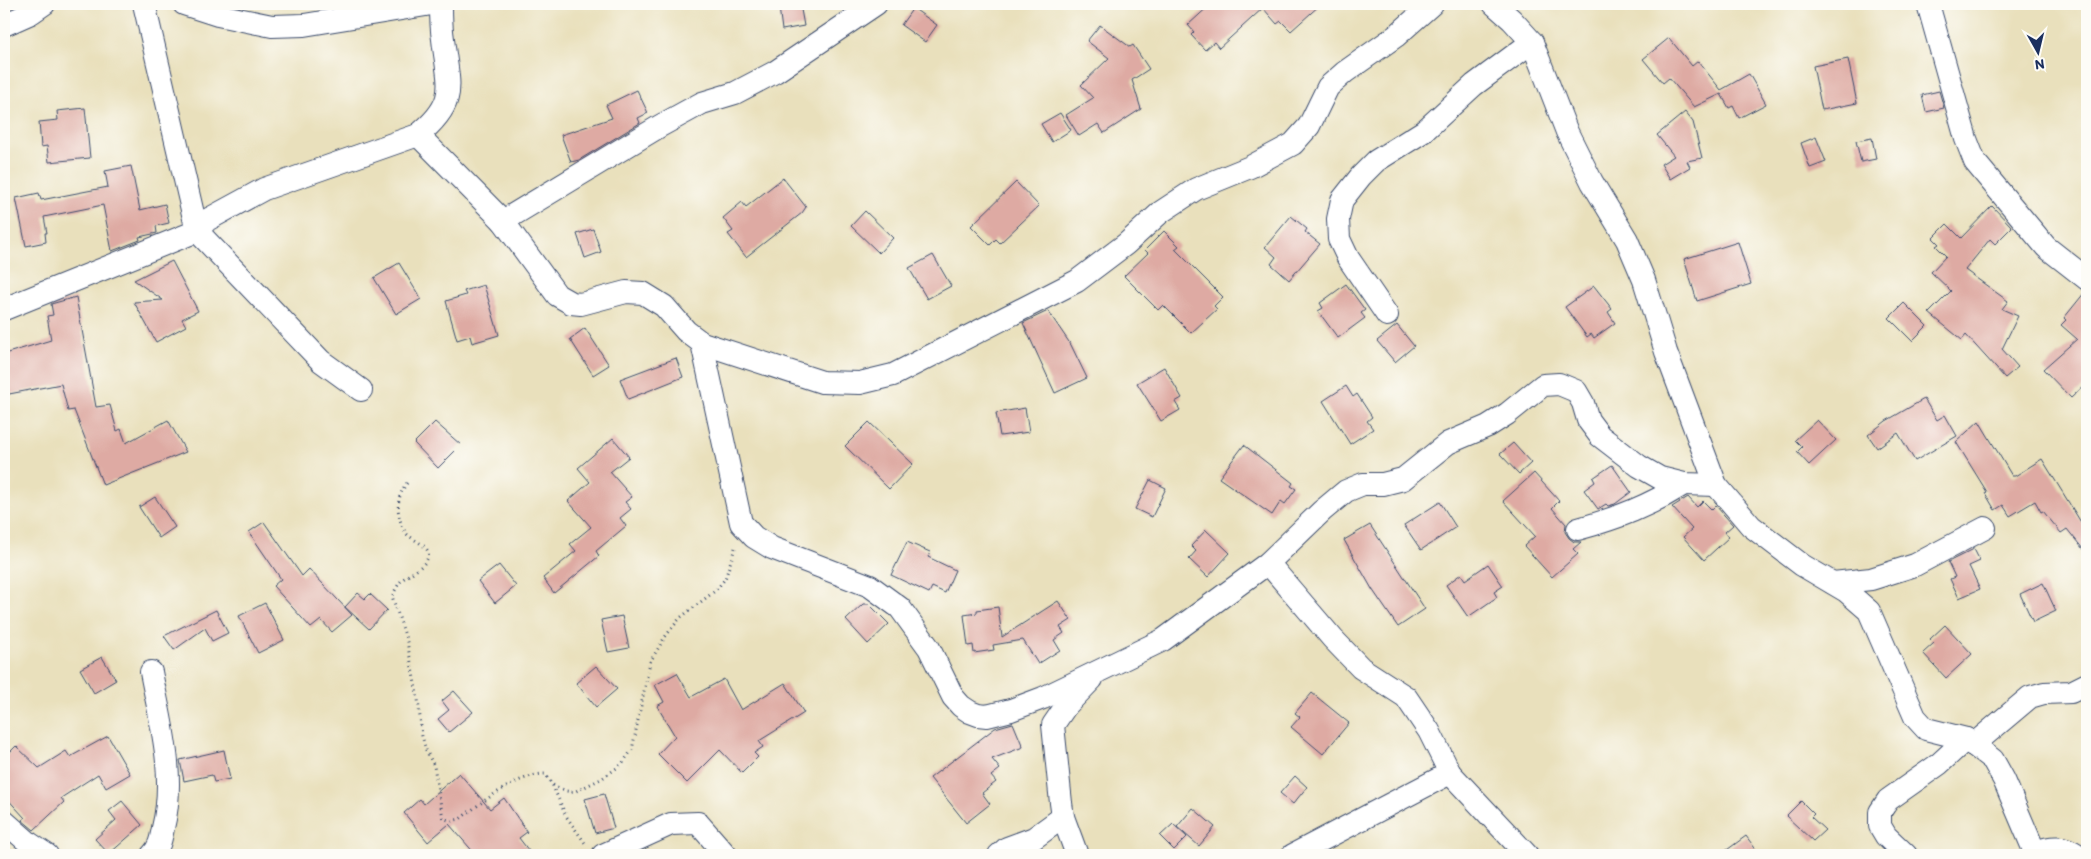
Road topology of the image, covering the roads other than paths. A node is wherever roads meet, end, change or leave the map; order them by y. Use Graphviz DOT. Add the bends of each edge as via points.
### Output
graph roads {
  1 [pos="44,4"];
  2 [pos="144,4"];
  3 [pos="184,4"];
  4 [pos="432,4"];
  5 [pos="441,4"];
  6 [pos="876,4"];
  7 [pos="1432,4"];
  8 [pos="1494,4"];
  9 [pos="1928,4"];
  10 [pos="4,25"];
  11 [pos="1532,42"];
  12 [pos="418,135"];
  13 [pos="503,221"];
  14 [pos="197,231"];
  15 [pos="2087,279"];
  16 [pos="4,308"];
  17 [pos="1387,315"];
  18 [pos="702,344"];
  19 [pos="361,390"];
  20 [pos="1684,484"];
  21 [pos="1716,485"];
  22 [pos="1985,528"];
  23 [pos="1578,529"];
  24 [pos="1268,563"];
  25 [pos="1833,583"];
  26 [pos="1102,669"];
  27 [pos="151,672"];
  28 [pos="2087,684"];
  29 [pos="1969,742"];
  30 [pos="1450,773"];
  31 [pos="1063,817"];
  32 [pos="4,820"];
  33 [pos="596,852"];
  34 [pos="2036,854"];
  35 [pos="47,855"];
  36 [pos="152,855"];
  37 [pos="726,855"];
  38 [pos="999,855"];
  39 [pos="1077,855"];
  40 [pos="1293,855"];
  41 [pos="1527,855"];
  42 [pos="1906,855"];
  43 [pos="2078,855"];
  1 -- 10 [label="street"];
  2 -- 14 [label="street"];
  3 -- 4 [label="street" via="272,26 304,25"];
  5 -- 12 [label="street" via="450,79 446,103 435,122"];
  6 -- 13 [label="street" via="775,72 735,93 702,103 660,126"];
  7 -- 18 [label="street" via="1396,36 1328,87 1309,126 1293,144 1189,194 1161,212 1076,282 893,375 860,383 822,382"];
  8 -- 11 [label="street"];
  9 -- 15 [label="street" via="1975,162 2046,247"];
  11 -- 17 [label="street" via="1474,85 1424,130 1376,161 1342,200 1338,219 1339,239 1348,258"];
  11 -- 21 [label="street" via="1567,132 1592,182 1628,240"];
  12 -- 13 [label="street"];
  12 -- 14 [label="street" via="264,189 207,220"];
  13 -- 18 [label="street" via="557,295 570,303 582,304 626,292 643,293 664,306"];
  14 -- 16 [label="street"];
  14 -- 19 [label="street" via="321,361"];
  18 -- 26 [label="street" via="741,523 754,538 870,586 900,608 930,648 953,697 978,716 1011,710 1043,698"];
  20 -- 21 [label="street"];
  20 -- 23 [label="street" via="1633,512"];
  20 -- 24 [label="street" via="1660,478 1605,441 1588,420 1576,391 1559,384 1543,385 1494,422 1448,443 1403,479 1383,484 1362,484 1346,491"];
  21 -- 25 [label="street" via="1750,526 1802,565"];
  22 -- 25 [label="street" via="1915,565 1872,578"];
  24 -- 26 [label="street" via="1162,640"];
  24 -- 30 [label="street" via="1361,668 1406,697 1429,731"];
  25 -- 29 [label="street" via="1869,611 1915,716 1926,729"];
  26 -- 31 [label="street" via="1066,706 1053,725"];
  27 -- 36 [label="street" via="166,744 169,783 166,818 158,849"];
  28 -- 29 [label="street" via="2071,692 2030,697"];
  29 -- 34 [label="street" via="1993,760"];
  29 -- 42 [label="street" via="1888,800 1880,812 1883,831"];
  30 -- 40 [label="street"];
  30 -- 41 [label="street"];
  31 -- 38 [label="street" via="1034,838 1007,848"];
  31 -- 39 [label="street"];
  32 -- 35 [label="street"];
  33 -- 37 [label="street" via="670,824 687,822 698,823"];
  34 -- 43 [label="street" via="2051,846 2070,849"];
}
